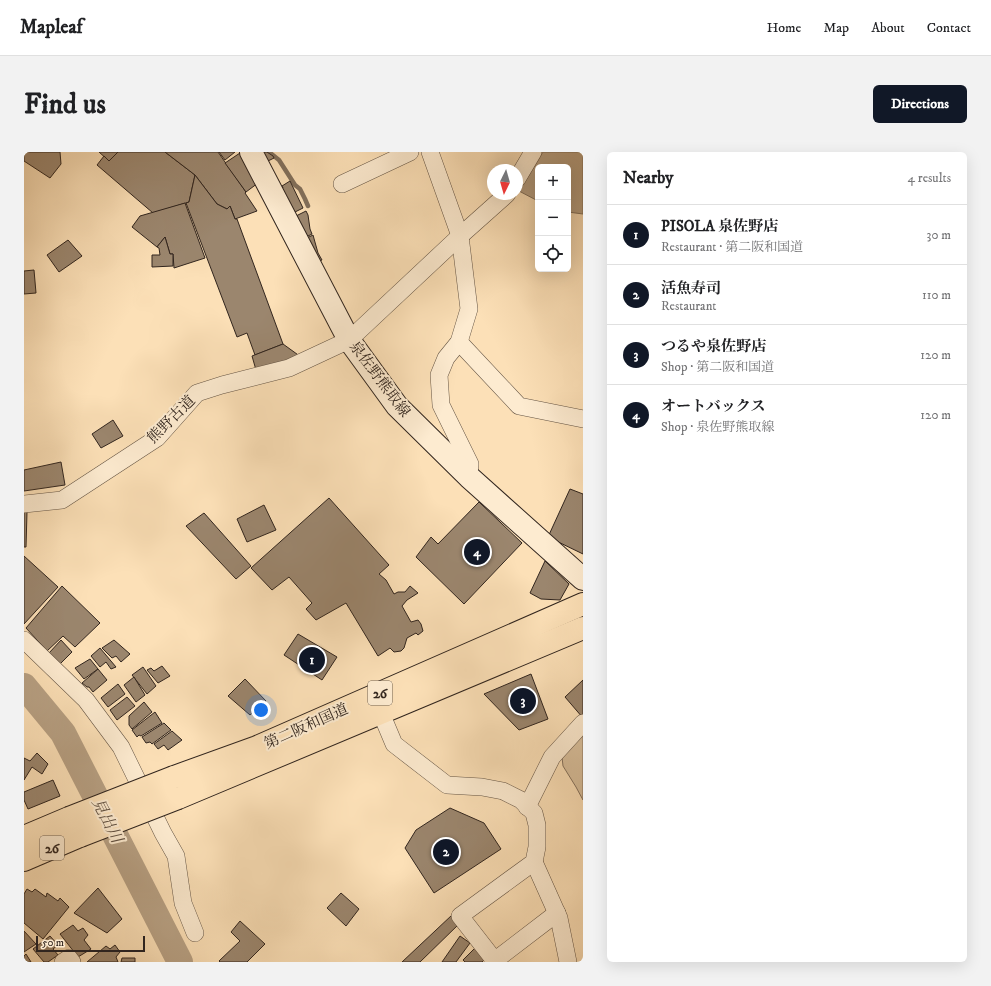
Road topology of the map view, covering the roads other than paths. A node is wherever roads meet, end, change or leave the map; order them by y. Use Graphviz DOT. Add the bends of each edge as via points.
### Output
graph roads {
  1 [pos="251,152"];
  2 [pos="410,152"];
  3 [pos="430,152"];
  4 [pos="533,152"];
  5 [pos="523,169"];
  6 [pos="342,184"];
  7 [pos="500,200"];
  8 [pos="460,236"];
  9 [pos="350,340"];
  10 [pos="459,342"];
  11 [pos="583,419"];
  12 [pos="469,477"];
  13 [pos="24,504"];
  14 [pos="583,579"];
  15 [pos="583,604"];
  16 [pos="583,628"];
  17 [pos="24,640"];
  18 [pos="381,713"];
  19 [pos="583,724"];
  20 [pos="176,787"];
  21 [pos="527,807"];
  22 [pos="74,827"];
  23 [pos="24,837"];
  24 [pos="24,860"];
  25 [pos="534,862"];
  26 [pos="557,913"];
  27 [pos="195,933"];
  28 [pos="494,961"];
  29 [pos="63,962"];
  30 [pos="72,962"];
  31 [pos="568,962"];
  1 -- 9 [label="main road, 泉佐野熊取線"];
  2 -- 6 [label="street"];
  3 -- 8 [label="street"];
  4 -- 5 [label="street"];
  7 -- 8 [label="street, 熊野古道"];
  8 -- 9 [label="street, 熊野古道"];
  8 -- 10 [label="street" via="469,309"];
  9 -- 12 [label="main road, 泉佐野熊取線" via="397,406"];
  9 -- 13 [label="street, 熊野古道" via="289,368 222,384 197,393 157,438 62,500"];
  10 -- 11 [label="street" via="519,406"];
  10 -- 12 [label="street" via="446,358 439,375 441,405 470,464"];
  12 -- 14 [label="main road, 泉佐野熊取線"];
  15 -- 20 [label="highway, 第二阪和国道 / 26" via="257,747"];
  16 -- 18 [label="highway, 第二阪和国道 / 26"];
  17 -- 27 [label="street" via="86,700 121,747 176,856 183,903"];
  18 -- 20 [label="highway, 第二阪和国道 / 26"];
  18 -- 21 [label="street" via="394,744 448,785 504,791 521,800"];
  19 -- 21 [label="street" via="552,757"];
  20 -- 22 [label="highway, 第二阪和国道 / 26, bridge"];
  21 -- 25 [label="street" via="534,813 537,825"];
  22 -- 23 [label="highway, 第二阪和国道 / 26"];
  22 -- 24 [label="highway, 第二阪和国道 / 26"];
  25 -- 26 [label="street"];
  25 -- 28 [label="street" via="460,916"];
  26 -- 28 [label="street"];
  26 -- 31 [label="street"];
  29 -- 30 [label="street" via="69,958"];
}
